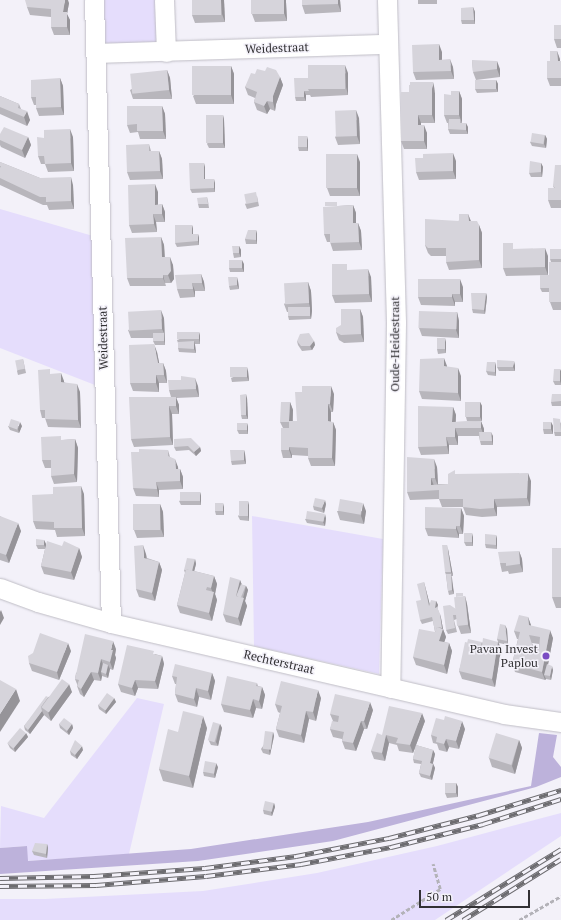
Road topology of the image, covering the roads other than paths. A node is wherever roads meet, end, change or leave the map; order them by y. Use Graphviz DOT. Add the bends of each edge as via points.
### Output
graph roads {
  1 [pos="94,0"];
  2 [pos="164,0"];
  3 [pos="387,0"];
  4 [pos="387,44"];
  5 [pos="166,52"];
  6 [pos="96,53"];
  7 [pos="0,588"];
  8 [pos="111,624"];
  9 [pos="390,688"];
  10 [pos="561,722"];
  1 -- 6 [label="street, Weidestraat"];
  2 -- 5 [label="street"];
  3 -- 4 [label="street, Oude-Heidestraat"];
  4 -- 5 [label="street, Weidestraat"];
  4 -- 9 [label="street, Oude-Heidestraat" via="396,323"];
  5 -- 6 [label="street, Weidestraat"];
  6 -- 8 [label="street, Weidestraat"];
  7 -- 8 [label="street, Rechterstraat"];
  8 -- 9 [label="street, Rechterstraat"];
  9 -- 10 [label="street, Rechterstraat" via="504,714"];
}
